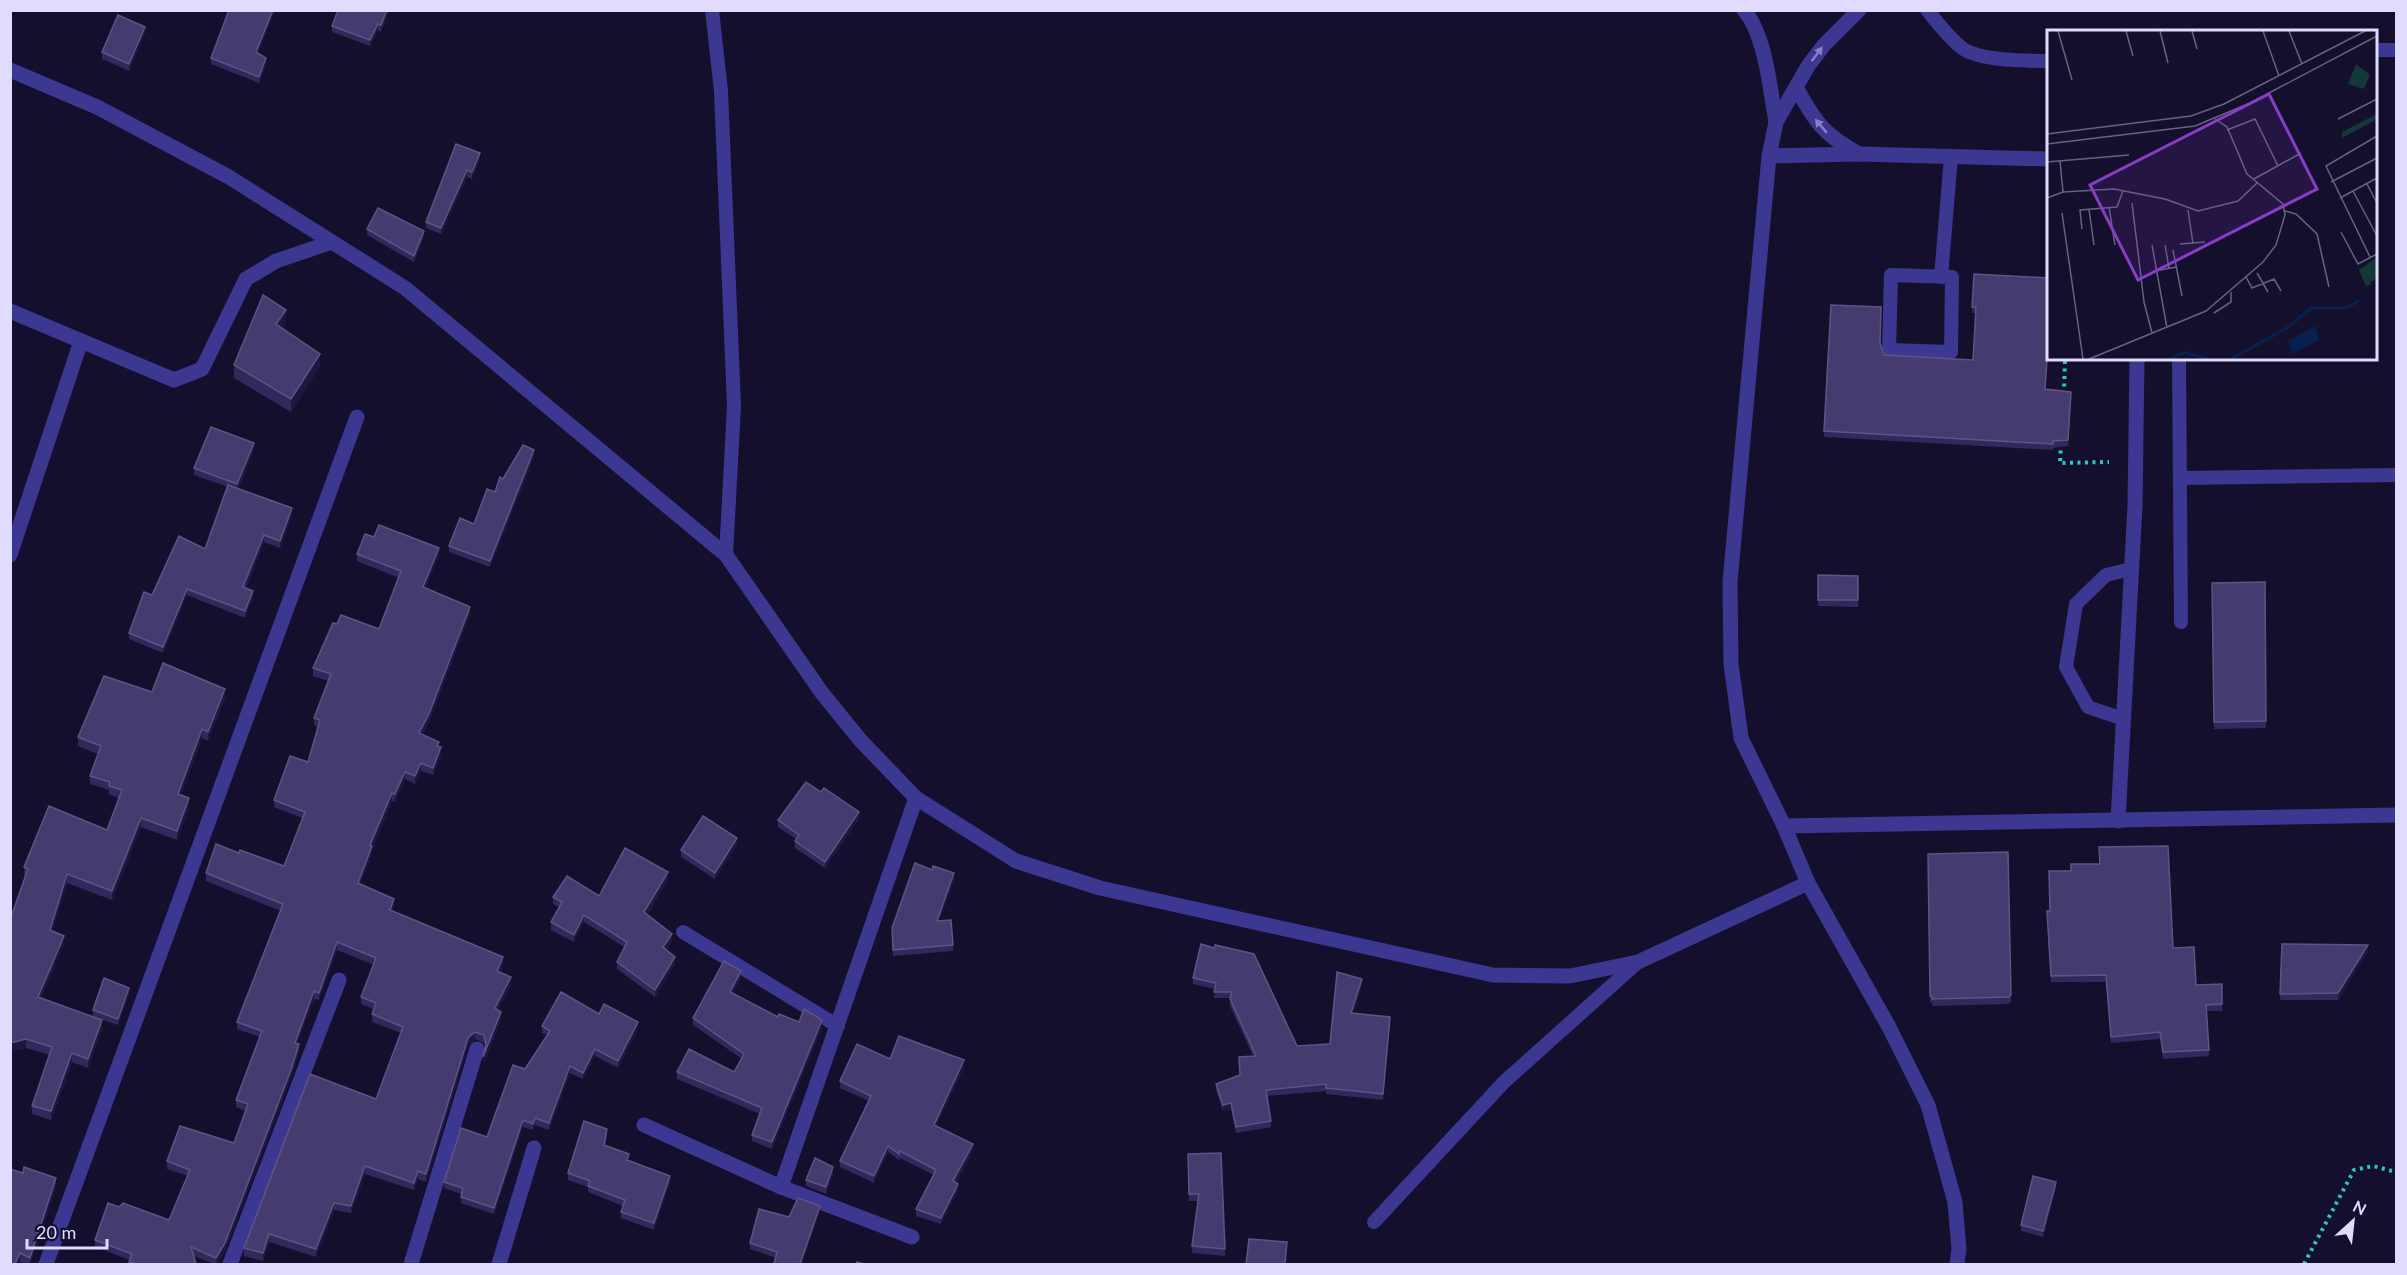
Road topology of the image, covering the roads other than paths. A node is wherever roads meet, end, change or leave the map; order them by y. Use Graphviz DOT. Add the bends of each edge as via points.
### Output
graph roads {
  1 [pos="712,10"];
  2 [pos="1744,10"];
  3 [pos="1859,10"];
  4 [pos="1927,10"];
  5 [pos="2377,50"];
  6 [pos="2397,50"];
  7 [pos="2047,61"];
  8 [pos="10,70"];
  9 [pos="1796,87"];
  10 [pos="1776,122"];
  11 [pos="1859,154"];
  12 [pos="1769,156"];
  13 [pos="1951,157"];
  14 [pos="2047,159"];
  15 [pos="332,242"];
  16 [pos="1941,277"];
  17 [pos="10,311"];
  18 [pos="81,341"];
  19 [pos="2137,360"];
  20 [pos="2179,361"];
  21 [pos="357,417"];
  22 [pos="2397,475"];
  23 [pos="2180,478"];
  24 [pos="10,555"];
  25 [pos="726,555"];
  26 [pos="2131,569"];
  27 [pos="2181,622"];
  28 [pos="2123,719"];
  29 [pos="916,798"];
  30 [pos="2397,815"];
  31 [pos="2118,821"];
  32 [pos="1784,826"];
  33 [pos="1808,883"];
  34 [pos="683,932"];
  35 [pos="1638,962"];
  36 [pos="339,980"];
  37 [pos="838,1026"];
  38 [pos="477,1049"];
  39 [pos="644,1125"];
  40 [pos="534,1148"];
  41 [pos="781,1186"];
  42 [pos="1374,1222"];
  43 [pos="912,1237"];
  44 [pos="46,1264"];
  45 [pos="230,1264"];
  46 [pos="411,1264"];
  47 [pos="500,1264"];
  48 [pos="1957,1264"];
  1 -- 25 [label="lane" via="721,91 734,406"];
  2 -- 10 [label="street" via="1760,44"];
  9 -- 3 [label="street, one-way" via="1824,45"];
  4 -- 7 [label="lane" via="1963,50 2018,62"];
  5 -- 6 [label="lane"];
  8 -- 15 [label="street" via="97,107 229,177"];
  9 -- 10 [label="street"];
  11 -- 9 [label="street, one-way" via="1833,140"];
  10 -- 12 [label="street"];
  11 -- 12 [label="street"];
  11 -- 13 [label="street"];
  12 -- 32 [label="street" via="1730,582 1731,664 1741,738"];
  13 -- 14 [label="street"];
  13 -- 16 [label="lane"];
  15 -- 18 [label="street" via="276,261 246,279 202,369 174,380"];
  15 -- 25 [label="street" via="405,288"];
  16 -- 16 [label="lane" via="1952,277 1950,352 1889,350 1891,275"];
  17 -- 18 [label="street"];
  18 -- 24 [label="street"];
  19 -- 26 [label="street"];
  20 -- 23 [label="lane"];
  21 -- 44 [label="street"];
  22 -- 23 [label="lane"];
  23 -- 27 [label="lane"];
  25 -- 29 [label="street" via="822,693"];
  26 -- 28 [label="street"];
  26 -- 28 [label="lane" via="2106,575 2076,604 2066,667 2088,707"];
  28 -- 31 [label="street"];
  29 -- 35 [label="street" via="1016,861 1100,888 1493,975 1570,976"];
  29 -- 37 [label="street"];
  30 -- 31 [label="street"];
  31 -- 32 [label="street"];
  32 -- 33 [label="street"];
  33 -- 35 [label="street"];
  33 -- 48 [label="street" via="1928,1105 1955,1202"];
  34 -- 37 [label="lane"];
  35 -- 42 [label="lane" via="1504,1082"];
  36 -- 45 [label="street"];
  37 -- 41 [label="street"];
  38 -- 46 [label="street"];
  39 -- 41 [label="street"];
  40 -- 47 [label="street"];
  41 -- 43 [label="street"];
}
